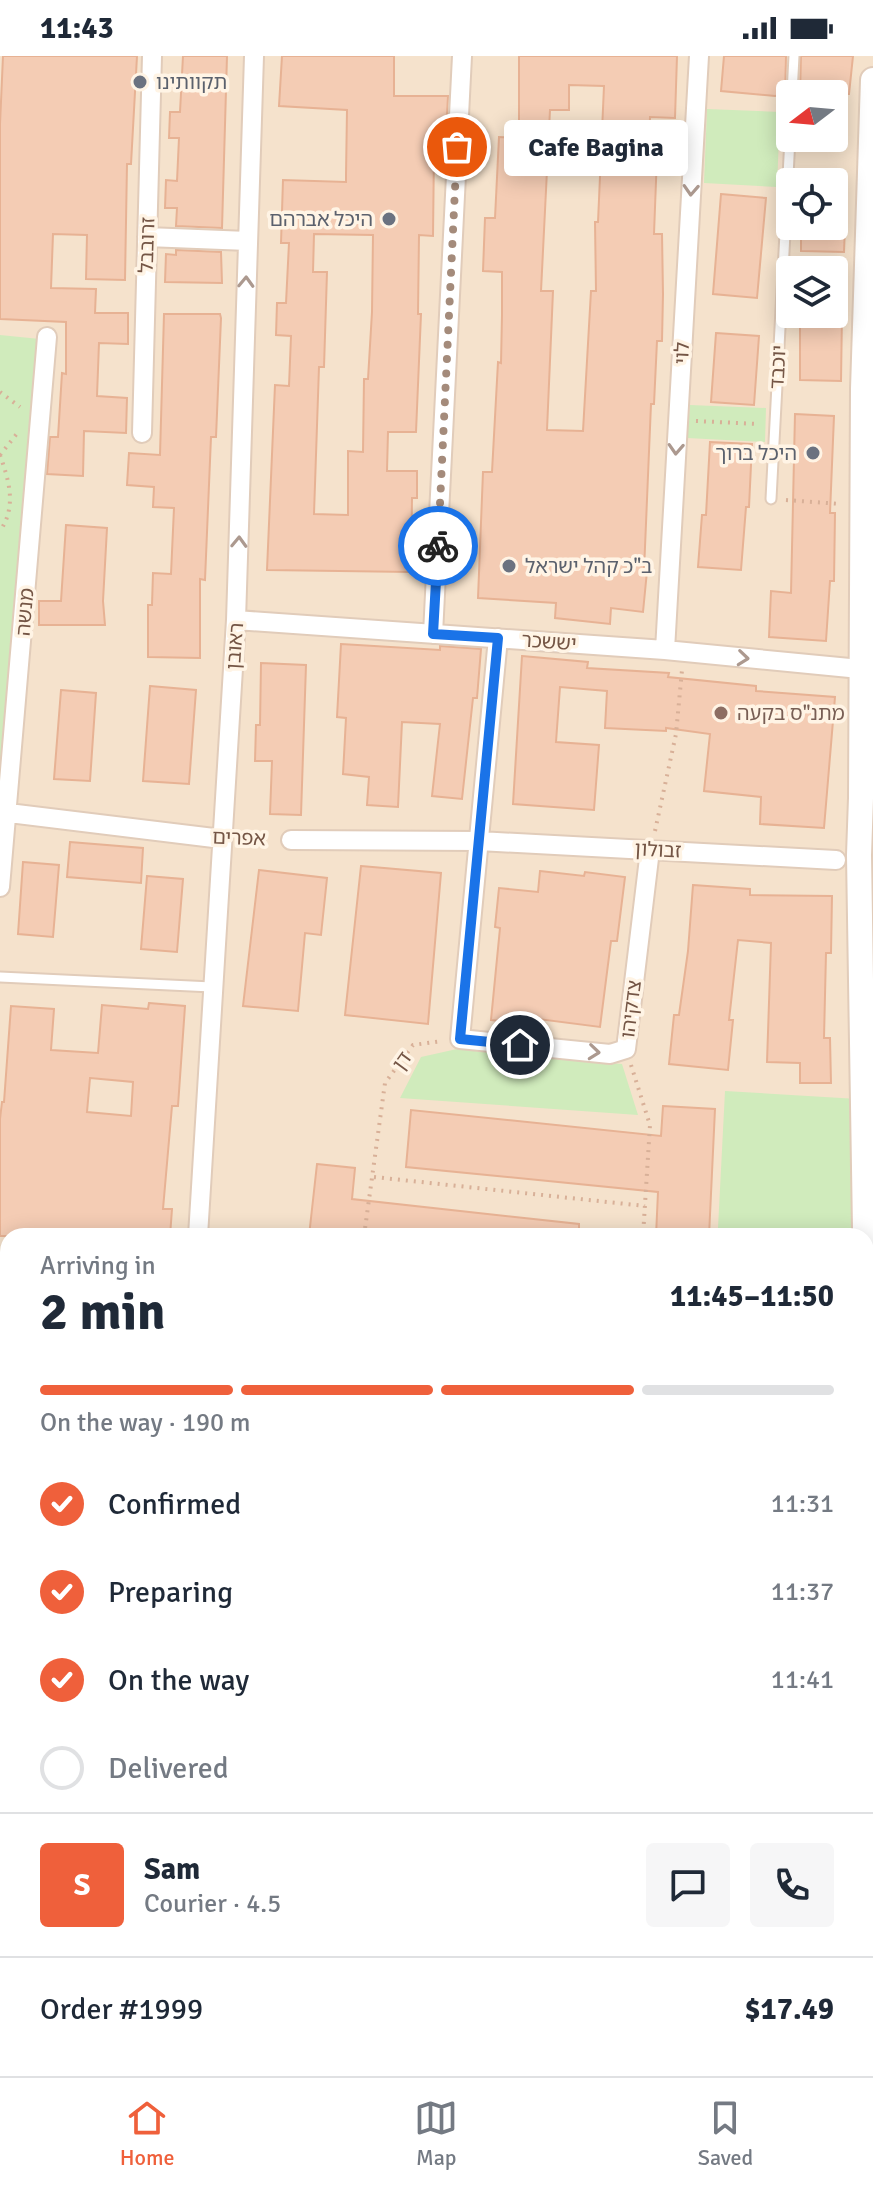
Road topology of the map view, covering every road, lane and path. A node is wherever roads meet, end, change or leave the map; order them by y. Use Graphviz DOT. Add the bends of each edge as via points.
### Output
graph roads {
  1 [pos="152,56"];
  2 [pos="254,56"];
  3 [pos="462,56"];
  4 [pos="699,56"];
  5 [pos="794,56"];
  6 [pos="793,80"];
  7 [pos="873,80"];
  8 [pos="789,152"];
  9 [pos="147,237"];
  10 [pos="248,241"];
  11 [pos="47,337"];
  12 [pos="0,392"];
  13 [pos="23,417"];
  14 [pos="678,419"];
  15 [pos="20,425"];
  16 [pos="768,425"];
  17 [pos="142,433"];
  18 [pos="0,455"];
  19 [pos="771,499"];
  20 [pos="862,505"];
  21 [pos="0,531"];
  22 [pos="236,620"];
  23 [pos="433,634"];
  24 [pos="498,638"];
  25 [pos="674,651"];
  26 [pos="860,669"];
  27 [pos="867,799"];
  28 [pos="3,813"];
  29 [pos="222,839"];
  30 [pos="291,840"];
  31 [pos="479,841"];
  32 [pos="650,850"];
  33 [pos="836,860"];
  34 [pos="0,887"];
  35 [pos="0,977"];
  36 [pos="212,987"];
  37 [pos="460,1039"];
  38 [pos="626,1049"];
  39 [pos="374,1177"];
  40 [pos="645,1206"];
  41 [pos="198,1228"];
  42 [pos="365,1228"];
  43 [pos="644,1228"];
  44 [pos="868,1228"];
  1 -- 9 [label="street, זרובבל"];
  2 -- 10 [label="street, ראובן"];
  3 -- 23 [label="street"];
  4 -- 14 [label="street, לוי, one-way"];
  5 -- 6 [label="lane"];
  7 -- 20 [label="street"];
  8 -- 19 [label="lane, יוכבד"];
  9 -- 10 [label="street"];
  9 -- 17 [label="street, זרובבל"];
  22 -- 10 [label="street, ראובן, one-way"];
  11 -- 28 [label="street, מנשה"];
  12 -- 13 [label="path" via="20,406"];
  14 -- 16 [label="path"];
  14 -- 25 [label="street, לוי, one-way"];
  15 -- 18 [label="path"];
  18 -- 21 [label="path" via="11,488 7,520"];
  19 -- 20 [label="path"];
  20 -- 26 [label="street"];
  22 -- 23 [label="street, יששכר"];
  22 -- 29 [label="street, ראובן"];
  23 -- 24 [label="street, יששכר"];
  24 -- 25 [label="street, יששכר"];
  24 -- 31 [label="street"];
  25 -- 26 [label="street, יששכר, one-way"];
  25 -- 32 [label="path" via="676,734"];
  26 -- 27 [label="street"];
  27 -- 44 [label="street" via="859,861"];
  28 -- 29 [label="street, אפרים"];
  28 -- 34 [label="street, מנשה"];
  29 -- 30 [label="path, אפרים"];
  29 -- 36 [label="street, ראובן"];
  30 -- 31 [label="street, אפרים"];
  31 -- 32 [label="street, זבולון"];
  31 -- 37 [label="street"];
  32 -- 33 [label="street, זבולון"];
  32 -- 38 [label="street, צדקיהו"];
  35 -- 36 [label="lane"];
  36 -- 41 [label="street, ראובן"];
  37 -- 38 [label="street, צדקיהו, one-way" via="610,1054"];
  37 -- 39 [label="path, דן" via="413,1045 385,1083"];
  38 -- 40 [label="path" via="650,1125"];
  39 -- 40 [label="path"];
  39 -- 42 [label="path, דן"];
  40 -- 43 [label="path"];
}
